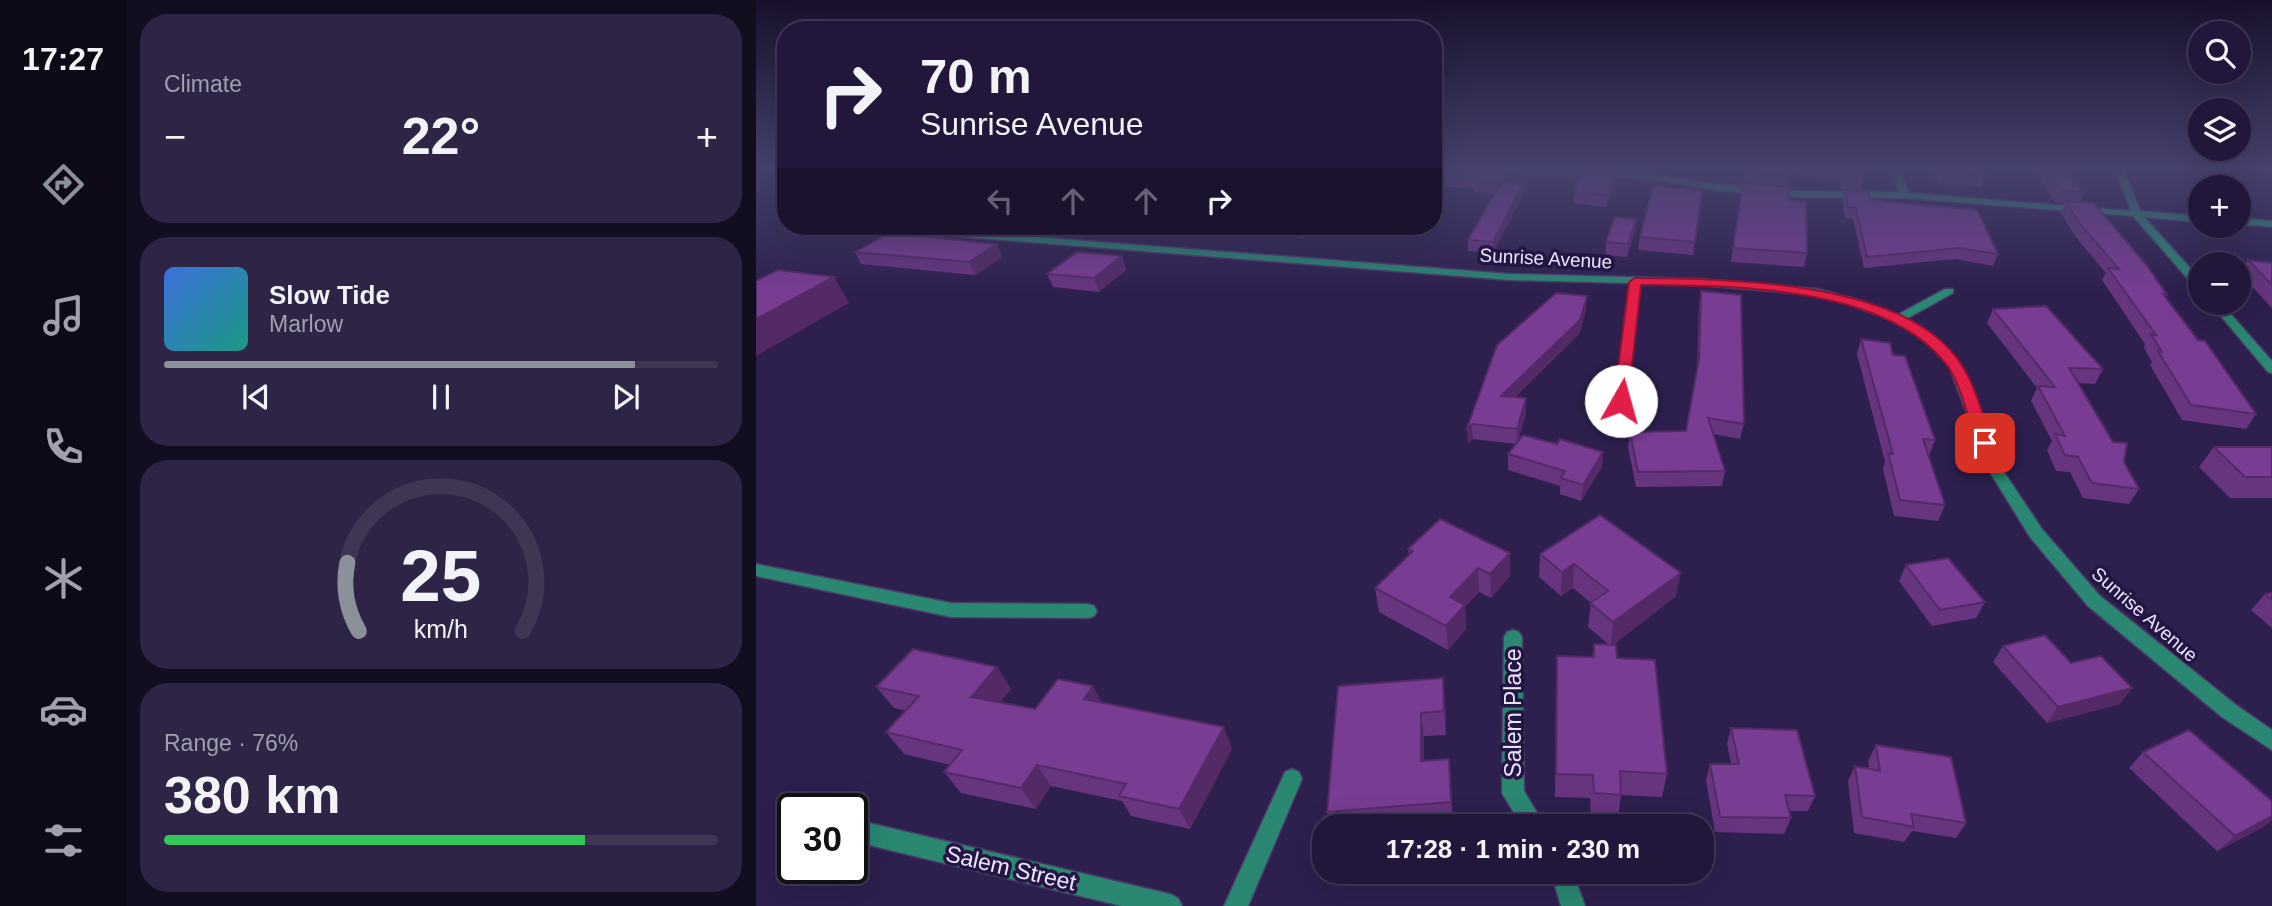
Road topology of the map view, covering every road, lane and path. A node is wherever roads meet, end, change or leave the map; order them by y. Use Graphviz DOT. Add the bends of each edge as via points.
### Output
graph roads {
  1 [pos="2071,209"];
  2 [pos="2135,209"];
  3 [pos="2137,215"];
  4 [pos="2188,218"];
  5 [pos="2251,222"];
  6 [pos="2272,224"];
  7 [pos="1010,235"];
  8 [pos="2188,272"];
  9 [pos="1635,282"];
  10 [pos="1949,291"];
  11 [pos="2227,315"];
  12 [pos="1898,319"];
  13 [pos="2267,356"];
  14 [pos="2272,369"];
  15 [pos="1621,401"];
  16 [pos="756,570"];
  17 [pos="1088,611"];
  18 [pos="1513,637"];
  19 [pos="2272,741"];
  20 [pos="1292,779"];
  21 [pos="1526,814"];
  22 [pos="868,834"];
  23 [pos="1566,884"];
  24 [pos="1170,906"];
  25 [pos="1236,906"];
  26 [pos="1573,906"];
  1 -- 3 [label="street"];
  2 -- 3 [label="street"];
  3 -- 4 [label="street"];
  3 -- 8 [label="street"];
  5 -- 6 [label="street"];
  7 -- 9 [label="street, Sunrise Avenue" via="1510,277"];
  9 -- 12 [label="street, Sunrise Avenue" via="1699,282 1817,292"];
  9 -- 15 [label="street"];
  10 -- 12 [label="street"];
  11 -- 13 [label="street"];
  12 -- 19 [label="street, Sunrise Avenue" via="1931,339 1955,365 1995,470 2036,533 2094,601"];
  13 -- 14 [label="street"];
  16 -- 17 [label="street" via="951,610"];
  18 -- 21 [label="street, Salem Place" via="1513,793"];
  20 -- 25 [label="street"];
  22 -- 24 [label="street, Salem Street"];
  23 -- 26 [label="street"];
}
